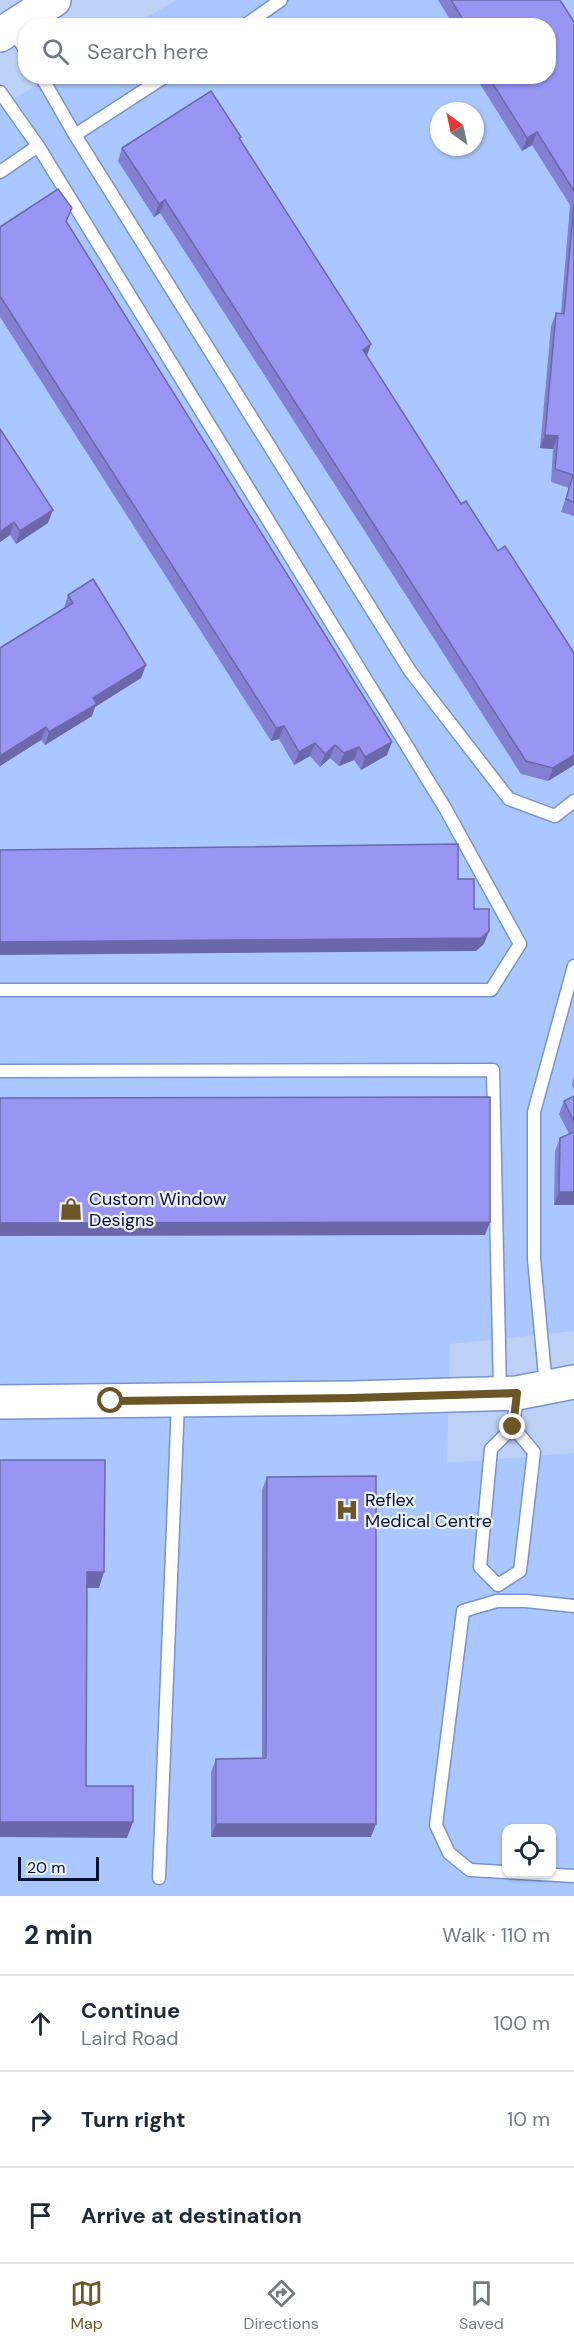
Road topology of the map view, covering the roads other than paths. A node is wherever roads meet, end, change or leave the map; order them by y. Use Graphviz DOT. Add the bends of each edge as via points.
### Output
graph roads {
  1 [pos="54,0"];
  2 [pos="281,0"];
  3 [pos="34,18"];
  4 [pos="255,18"];
  5 [pos="46,84"];
  6 [pos="154,84"];
  7 [pos="0,92"];
  8 [pos="75,135"];
  9 [pos="38,146"];
  10 [pos="0,172"];
  11 [pos="574,801"];
  12 [pos="574,966"];
  13 [pos="0,990"];
  14 [pos="0,1071"];
  15 [pos="534,1389"];
  16 [pos="178,1400"];
  17 [pos="0,1402"];
  18 [pos="513,1427"];
  19 [pos="498,1585"];
  20 [pos="497,1601"];
  21 [pos="574,1606"];
  22 [pos="574,1876"];
  23 [pos="159,1878"];
  1 -- 3 [label="street"];
  2 -- 4 [label="lane"];
  5 -- 8 [label="lane"];
  6 -- 8 [label="lane"];
  7 -- 9 [label="lane"];
  8 -- 11 [label="lane" via="410,671 508,799 555,816"];
  9 -- 10 [label="lane"];
  9 -- 13 [label="lane" via="445,808 520,944 491,990"];
  12 -- 15 [label="lane" via="534,1112"];
  14 -- 15 [label="lane" via="493,1070"];
  15 -- 16 [label="street" via="352,1398"];
  15 -- 18 [label="lane"];
  16 -- 17 [label="street"];
  16 -- 23 [label="lane"];
  18 -- 19 [label="lane" via="491,1449 480,1567"];
  18 -- 19 [label="lane" via="534,1452 520,1571"];
  19 -- 20 [label="lane"];
  20 -- 21 [label="lane"];
  20 -- 22 [label="lane" via="463,1611 436,1825 449,1854 470,1870"];
}
